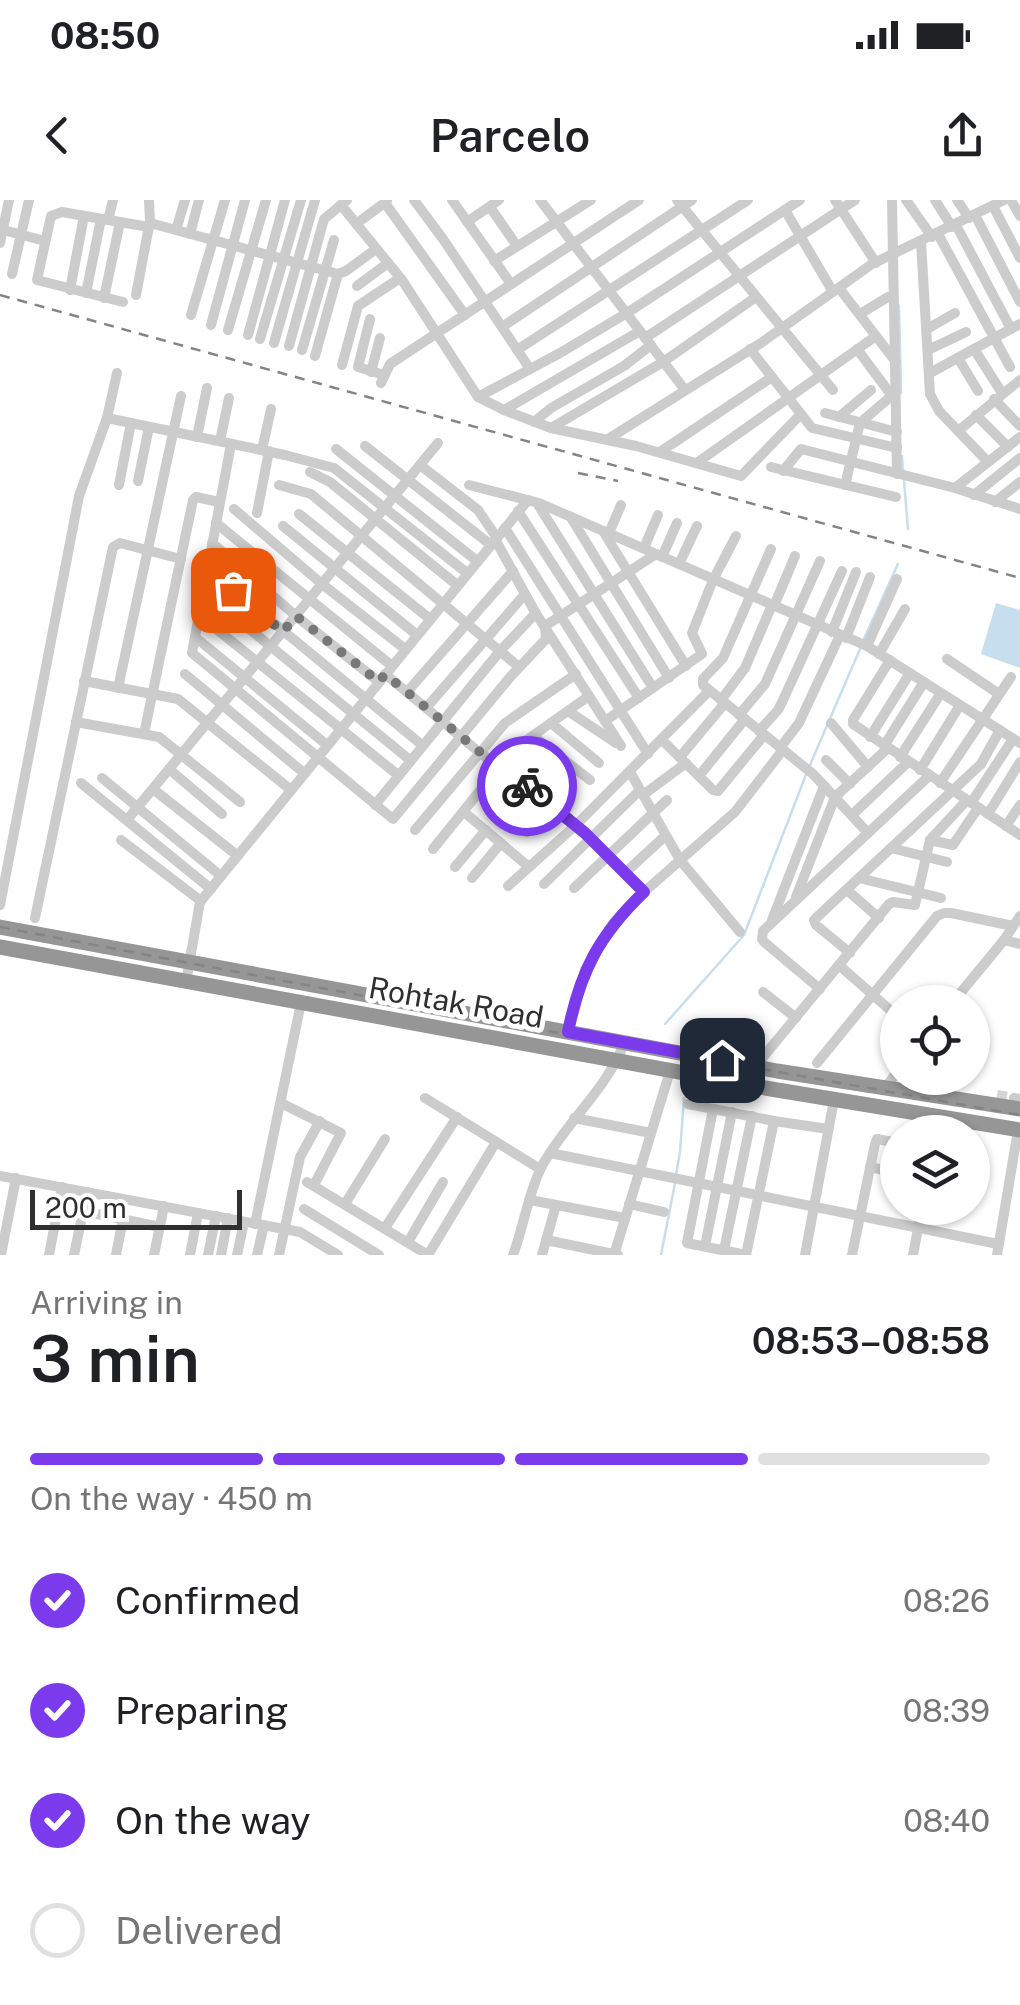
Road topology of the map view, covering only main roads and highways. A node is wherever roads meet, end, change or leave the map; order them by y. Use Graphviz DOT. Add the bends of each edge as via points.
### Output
graph roads {
  1 [pos="0,927"];
  2 [pos="0,947"];
  3 [pos="879,1087"];
  4 [pos="1018,1102"];
  5 [pos="869,1106"];
  6 [pos="902,1115"];
  7 [pos="990,1128"];
  8 [pos="1019,1130"];
  1 -- 3 [label="highway, Rohtak Road" via="191,954 624,1043"];
  2 -- 5 [label="highway, Rohtak Road"];
  3 -- 4 [label="highway, Rohtak Road"];
  3 -- 5 [label="highway"];
  5 -- 6 [label="highway, Rohtak Road"];
  7 -- 8 [label="highway, Rohtak Road"];
}
